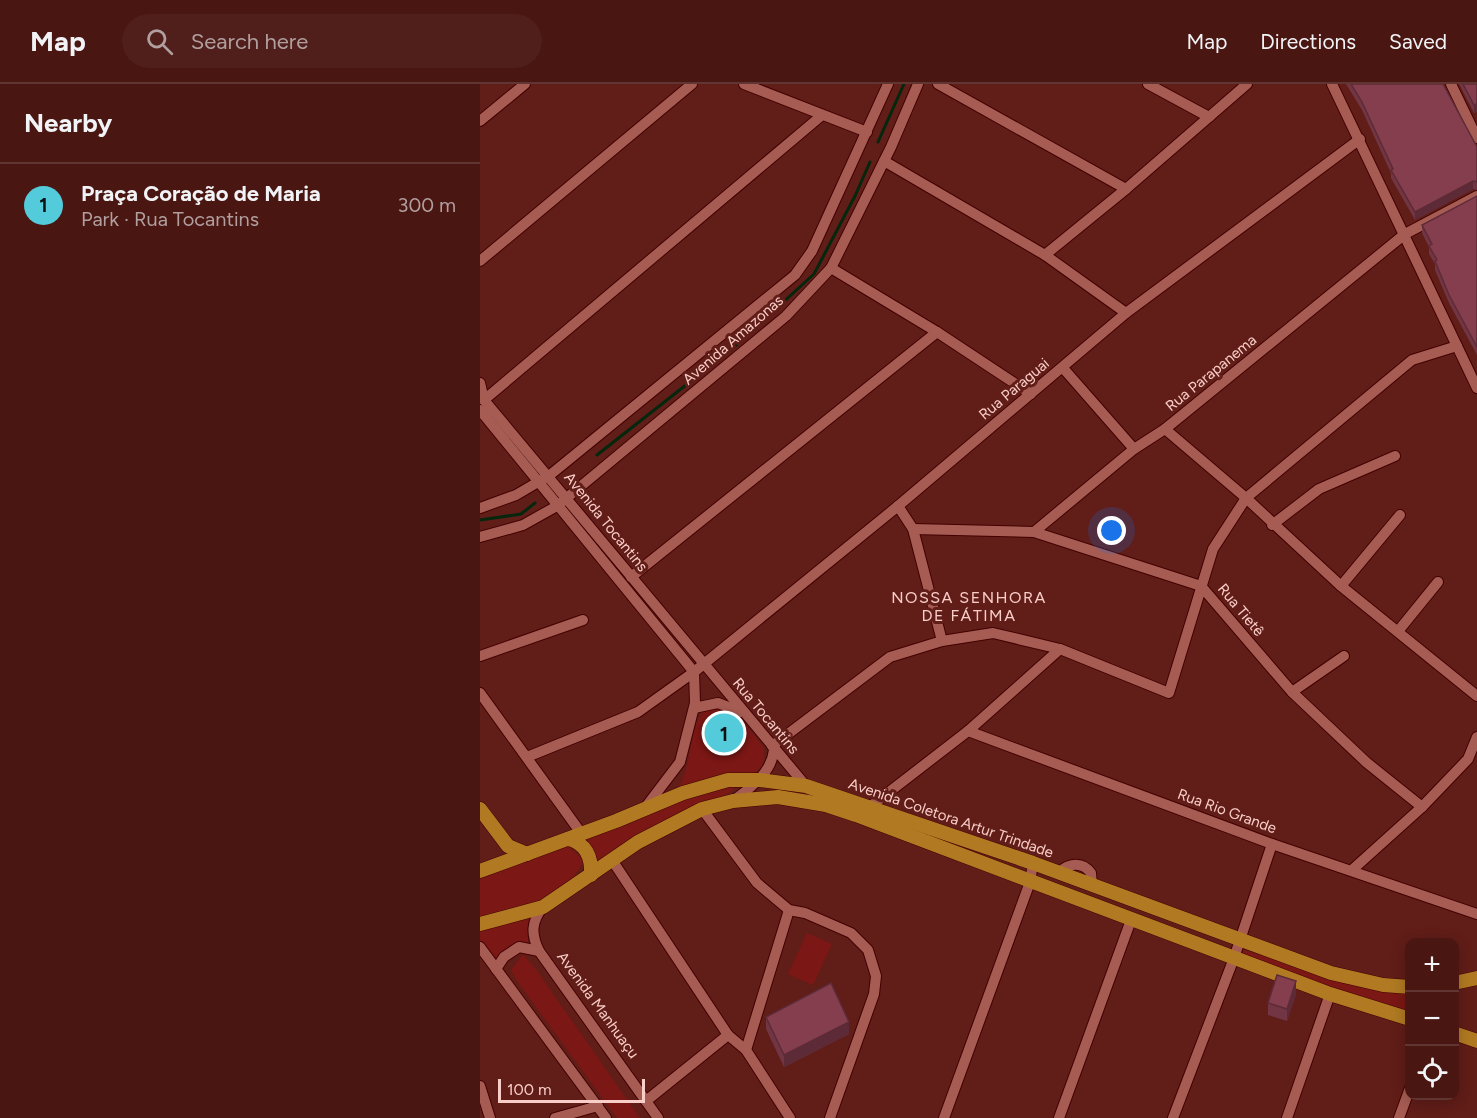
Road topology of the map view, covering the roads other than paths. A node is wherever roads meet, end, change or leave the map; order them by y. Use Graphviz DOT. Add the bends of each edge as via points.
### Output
graph roads {
  1 [pos="525,84"];
  2 [pos="692,84"];
  3 [pos="744,84"];
  4 [pos="888,84"];
  5 [pos="918,84"];
  6 [pos="938,84"];
  7 [pos="1148,84"];
  8 [pos="1247,84"];
  9 [pos="1332,84"];
  10 [pos="1451,84"];
  11 [pos="821,116"];
  12 [pos="1209,117"];
  13 [pos="480,121"];
  14 [pos="867,132"];
  15 [pos="1477,138"];
  16 [pos="1359,139"];
  17 [pos="884,161"];
  18 [pos="1126,189"];
  19 [pos="1477,196"];
  20 [pos="1404,234"];
  21 [pos="1045,255"];
  22 [pos="480,261"];
  23 [pos="831,268"];
  24 [pos="1126,313"];
  25 [pos="938,332"];
  26 [pos="1457,346"];
  27 [pos="1063,368"];
  28 [pos="480,383"];
  29 [pos="1477,388"];
  30 [pos="1031,394"];
  31 [pos="482,405"];
  32 [pos="1165,429"];
  33 [pos="1134,449"];
  34 [pos="1395,456"];
  35 [pos="550,476"];
  36 [pos="538,484"];
  37 [pos="567,498"];
  38 [pos="1246,498"];
  39 [pos="557,506"];
  40 [pos="898,506"];
  41 [pos="480,508"];
  42 [pos="1400,515"];
  43 [pos="1272,525"];
  44 [pos="913,529"];
  45 [pos="1034,532"];
  46 [pos="480,537"];
  47 [pos="631,577"];
  48 [pos="1438,582"];
  49 [pos="1201,586"];
  50 [pos="1341,586"];
  51 [pos="583,620"];
  52 [pos="1399,630"];
  53 [pos="942,640"];
  54 [pos="1060,649"];
  55 [pos="1344,656"];
  56 [pos="480,657"];
  57 [pos="699,668"];
  58 [pos="1292,692"];
  59 [pos="480,693"];
  60 [pos="1477,696"];
  61 [pos="694,708"];
  62 [pos="744,713"];
  63 [pos="968,731"];
  64 [pos="1477,737"];
  65 [pos="773,748"];
  66 [pos="527,757"];
  67 [pos="760,780"];
  68 [pos="807,786"];
  69 [pos="733,801"];
  70 [pos="871,806"];
  71 [pos="645,807"];
  72 [pos="1422,807"];
  73 [pos="480,809"];
  74 [pos="702,809"];
  75 [pos="574,836"];
  76 [pos="1272,844"];
  77 [pos="527,854"];
  78 [pos="612,860"];
  79 [pos="1033,863"];
  80 [pos="1352,870"];
  81 [pos="480,871"];
  82 [pos="591,875"];
  83 [pos="1030,882"];
  84 [pos="543,906"];
  85 [pos="789,910"];
  86 [pos="1477,914"];
  87 [pos="1131,920"];
  88 [pos="480,924"];
  89 [pos="1240,941"];
  90 [pos="480,947"];
  91 [pos="539,951"];
  92 [pos="1234,958"];
  93 [pos="496,969"];
  94 [pos="1477,978"];
  95 [pos="1459,982"];
  96 [pos="1405,987"];
  97 [pos="1330,994"];
  98 [pos="1405,1017"];
  99 [pos="1459,1034"];
  100 [pos="728,1035"];
  101 [pos="1477,1041"];
  102 [pos="746,1050"];
  103 [pos="480,1086"];
  104 [pos="1406,1100"];
  105 [pos="646,1101"];
  106 [pos="598,1106"];
  107 [pos="490,1118"];
  108 [pos="555,1118"];
  109 [pos="606,1118"];
  110 [pos="658,1118"];
  111 [pos="790,1118"];
  112 [pos="830,1118"];
  113 [pos="944,1118"];
  114 [pos="1059,1118"];
  115 [pos="1173,1118"];
  116 [pos="1287,1118"];
  117 [pos="1399,1118"];
  1 -- 13 [label="street"];
  2 -- 22 [label="street"];
  3 -- 11 [label="street"];
  4 -- 14 [label="street, Avenida Amazonas"];
  5 -- 17 [label="street, Avenida Amazonas"];
  6 -- 18 [label="street"];
  7 -- 12 [label="street"];
  8 -- 12 [label="street"];
  9 -- 16 [label="street"];
  10 -- 15 [label="street"];
  11 -- 14 [label="street"];
  11 -- 31 [label="street"];
  12 -- 18 [label="street"];
  14 -- 35 [label="street, Avenida Amazonas" via="812,251 795,275"];
  16 -- 20 [label="street"];
  16 -- 24 [label="street, Rua Paraguai"];
  17 -- 21 [label="street"];
  17 -- 23 [label="street, Avenida Amazonas"];
  18 -- 21 [label="street"];
  19 -- 20 [label="street, Rua Parapanema"];
  20 -- 26 [label="street"];
  20 -- 32 [label="street, Rua Parapanema"];
  21 -- 24 [label="street"];
  23 -- 25 [label="street"];
  23 -- 37 [label="street, Avenida Amazonas" via="786,316"];
  24 -- 27 [label="street, Rua Paraguai"];
  25 -- 30 [label="street"];
  25 -- 47 [label="street"];
  26 -- 29 [label="street"];
  26 -- 38 [label="street" via="1412,360"];
  27 -- 30 [label="street, Rua Paraguai"];
  27 -- 33 [label="street"];
  28 -- 31 [label="street"];
  30 -- 40 [label="street, Rua Paraguai"];
  31 -- 35 [label="street, Avenida Tocantins"];
  31 -- 36 [label="street, Avenida Tocantins"];
  32 -- 33 [label="street, Rua Parapanema"];
  32 -- 38 [label="street"];
  33 -- 45 [label="street, Rua Parapanema"];
  34 -- 43 [label="street" via="1319,489"];
  35 -- 36 [label="street, Avenida Amazonas"];
  35 -- 37 [label="street, Avenida Tocantins"];
  36 -- 39 [label="street, Avenida Tocantins"];
  36 -- 41 [label="street, Avenida Amazonas"];
  37 -- 39 [label="street, Avenida Amazonas"];
  37 -- 47 [label="street, Avenida Tocantins"];
  38 -- 43 [label="street"];
  38 -- 49 [label="street" via="1213,549"];
  39 -- 46 [label="street, Avenida Amazonas" via="523,525"];
  39 -- 57 [label="street, Avenida Tocantins"];
  40 -- 44 [label="street"];
  40 -- 57 [label="street, Rua Paraguai"];
  42 -- 50 [label="street"];
  43 -- 50 [label="street"];
  44 -- 45 [label="street, Rua Tietê"];
  44 -- 53 [label="street"];
  45 -- 49 [label="street, Rua Tietê"];
  47 -- 57 [label="street, Avenida Tocantins"];
  48 -- 52 [label="street"];
  49 -- 54 [label="street" via="1169,693"];
  49 -- 58 [label="street, Rua Tietê"];
  50 -- 52 [label="street"];
  51 -- 56 [label="street"];
  52 -- 60 [label="street"];
  53 -- 54 [label="street" via="993,633"];
  53 -- 65 [label="street" via="890,657"];
  54 -- 63 [label="street"];
  55 -- 58 [label="street"];
  57 -- 61 [label="street"];
  57 -- 62 [label="street, Rua Tocantins"];
  57 -- 66 [label="street, Rua Paraguai" via="638,712"];
  58 -- 72 [label="street, Rua Tietê" via="1366,762"];
  59 -- 66 [label="street"];
  61 -- 62 [label="street" via="718,703"];
  61 -- 71 [label="street" via="680,762"];
  62 -- 65 [label="street, Rua Tocantins"];
  63 -- 70 [label="street"];
  63 -- 76 [label="street, Rua Rio Grande"];
  64 -- 72 [label="street" via="1468,759"];
  65 -- 67 [label="street" via="773,760"];
  65 -- 68 [label="street, Rua Tocantins"];
  66 -- 75 [label="street"];
  67 -- 68 [label="main road, Avenida Coletora Artur Trindade"];
  67 -- 69 [label="street"];
  67 -- 71 [label="main road, Avenida Coletora Artur Trindade" via="728,780"];
  68 -- 70 [label="main road, Avenida Coletora Artur Trindade"];
  69 -- 74 [label="main road, Avenida Coletora Artur Trindade"];
  69 -- 83 [label="main road, Avenida Coletora Artur Trindade" via="778,797 826,805"];
  70 -- 79 [label="main road, Avenida Coletora Artur Trindade"];
  71 -- 75 [label="main road, Avenida Coletora Artur Trindade"];
  72 -- 80 [label="street"];
  73 -- 77 [label="main road" via="508,846"];
  74 -- 78 [label="main road, Avenida Coletora Artur Trindade"];
  74 -- 85 [label="street" via="757,883"];
  75 -- 77 [label="main road, Avenida Coletora Artur Trindade"];
  75 -- 82 [label="main road" via="588,853"];
  76 -- 80 [label="street, Rua Rio Grande"];
  76 -- 89 [label="street"];
  77 -- 81 [label="main road, Avenida Coletora Artur Trindade"];
  78 -- 82 [label="main road, Avenida Coletora Artur Trindade"];
  78 -- 100 [label="street"];
  79 -- 83 [label="street"];
  79 -- 89 [label="main road, Avenida Coletora Artur Trindade"];
  80 -- 86 [label="street, Rua Rio Grande"];
  82 -- 84 [label="main road, Avenida Coletora Artur Trindade"];
  83 -- 87 [label="main road, Avenida Coletora Artur Trindade"];
  83 -- 113 [label="street"];
  84 -- 88 [label="main road, Avenida Coletora Artur Trindade"];
  84 -- 91 [label="street, Avenida Manhuaçu" via="532,926"];
  85 -- 102 [label="street"];
  85 -- 112 [label="street" via="851,933 868,950 876,976 874,994"];
  87 -- 92 [label="main road, Avenida Coletora Artur Trindade"];
  87 -- 114 [label="street"];
  89 -- 92 [label="street"];
  89 -- 96 [label="main road, Avenida Coletora Artur Trindade" via="1331,974"];
  90 -- 93 [label="street"];
  91 -- 93 [label="street" via="519,947 504,957"];
  91 -- 105 [label="street, Avenida Manhuaçu"];
  92 -- 97 [label="main road, Avenida Coletora Artur Trindade"];
  92 -- 115 [label="street"];
  93 -- 106 [label="street"];
  94 -- 95 [label="main road"];
  97 -- 98 [label="main road, Avenida Coletora Artur Trindade"];
  97 -- 116 [label="street"];
  99 -- 101 [label="main road"];
  100 -- 102 [label="street"];
  100 -- 105 [label="street"];
  102 -- 111 [label="street"];
  103 -- 107 [label="street"];
  104 -- 117 [label="street"];
  105 -- 110 [label="street, Avenida Manhuaçu"];
  106 -- 108 [label="street"];
  106 -- 109 [label="street"];
}
